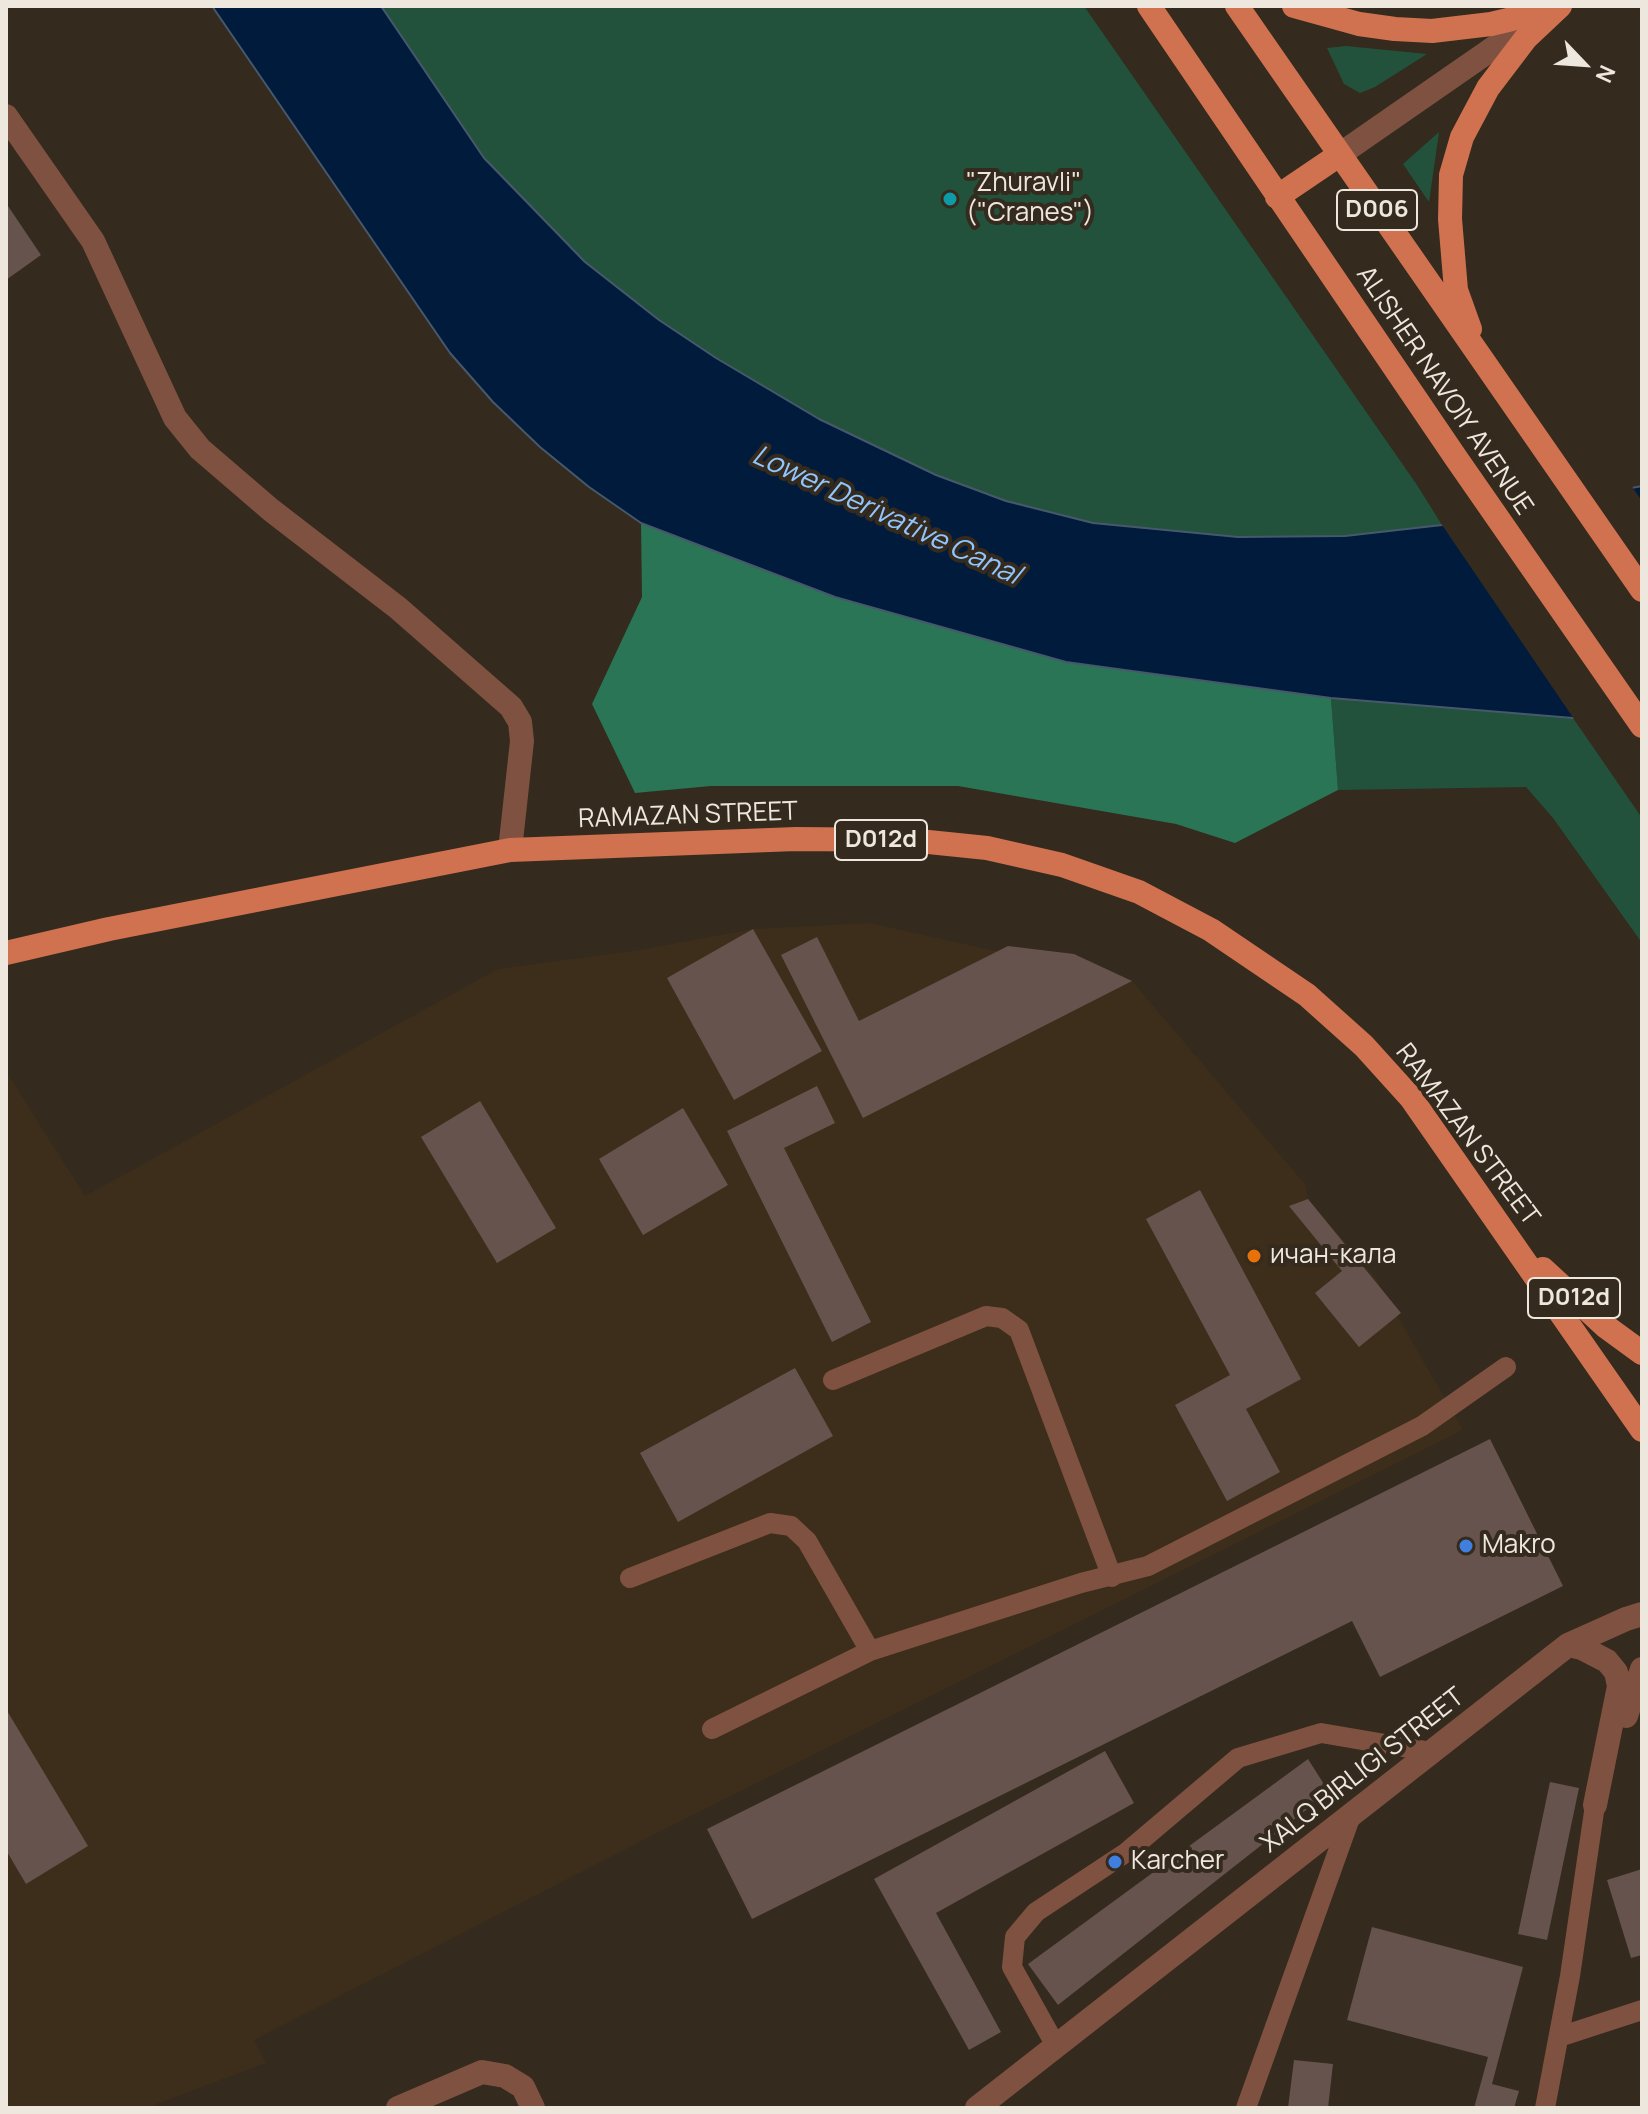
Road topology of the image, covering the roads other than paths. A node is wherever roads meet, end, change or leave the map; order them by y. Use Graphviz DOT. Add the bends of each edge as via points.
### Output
graph roads {
  1 [pos="1149,6"];
  2 [pos="1237,6"];
  3 [pos="1294,6"];
  4 [pos="1543,6"];
  5 [pos="1557,6"];
  6 [pos="6,116"];
  7 [pos="1339,155"];
  8 [pos="1277,197"];
  9 [pos="1485,364"];
  10 [pos="1642,590"];
  11 [pos="1642,726"];
  12 [pos="510,850"];
  13 [pos="6,953"];
  14 [pos="1510,1238"];
  15 [pos="1642,1353"];
  16 [pos="1506,1367"];
  17 [pos="833,1380"];
  18 [pos="1642,1430"];
  19 [pos="1112,1577"];
  20 [pos="630,1578"];
  21 [pos="1642,1614"];
  22 [pos="1568,1645"];
  23 [pos="870,1651"];
  24 [pos="1642,1669"];
  25 [pos="712,1729"];
  26 [pos="1432,1752"];
  27 [pos="1595,1805"];
  28 [pos="1350,1818"];
  29 [pos="1642,2010"];
  30 [pos="1559,2037"];
  31 [pos="1056,2046"];
  32 [pos="398,2108"];
  33 [pos="533,2108"];
  34 [pos="977,2108"];
  35 [pos="1246,2108"];
  36 [pos="1545,2108"];
  1 -- 8 [label="main road, ALISHER NAVOIY AVENUE / D006"];
  2 -- 7 [label="main road, ALISHER NAVOIY AVENUE / D006"];
  3 -- 4 [label="main road" via="1359,24 1432,31 1491,24"];
  5 -- 7 [label="street"];
  5 -- 9 [label="main road" via="1488,88 1462,137 1451,175 1456,290"];
  6 -- 12 [label="street" via="93,241 175,418 200,449 398,608 511,707 522,741"];
  7 -- 8 [label="main road"];
  7 -- 9 [label="main road, ALISHER NAVOIY AVENUE / D006"];
  8 -- 11 [label="main road, ALISHER NAVOIY AVENUE / D006"];
  9 -- 10 [label="main road, ALISHER NAVOIY AVENUE / D006"];
  12 -- 13 [label="main road, RAMAZAN STREET / D012d"];
  12 -- 14 [label="main road, RAMAZAN STREET / D012d" via="909,840 1025,856 1100,877 1211,930 1338,1021 1411,1098"];
  14 -- 15 [label="main road, D012d"];
  14 -- 18 [label="main road, RAMAZAN STREET / D012d"];
  16 -- 19 [label="lane" via="1422,1426 1148,1566"];
  17 -- 19 [label="lane" via="986,1316 1002,1318 1019,1330"];
  19 -- 23 [label="lane"];
  20 -- 23 [label="lane" via="770,1523 791,1526 807,1541"];
  21 -- 22 [label="street, XALQ BIRLIGI STREET"];
  22 -- 26 [label="street, XALQ BIRLIGI STREET"];
  22 -- 27 [label="street" via="1607,1661 1619,1686"];
  23 -- 25 [label="lane"];
  24 -- 27 [label="street"];
  26 -- 28 [label="street, XALQ BIRLIGI STREET"];
  26 -- 31 [label="lane" via="1321,1733 1238,1758 1127,1852 1036,1912 1015,1937 1012,1967"];
  27 -- 30 [label="lane"];
  28 -- 31 [label="street, XALQ BIRLIGI STREET"];
  28 -- 35 [label="lane"];
  29 -- 30 [label="lane"];
  30 -- 36 [label="lane"];
  31 -- 34 [label="street, XALQ BIRLIGI STREET"];
  32 -- 33 [label="street" via="482,2072 505,2076 523,2087"];
}
